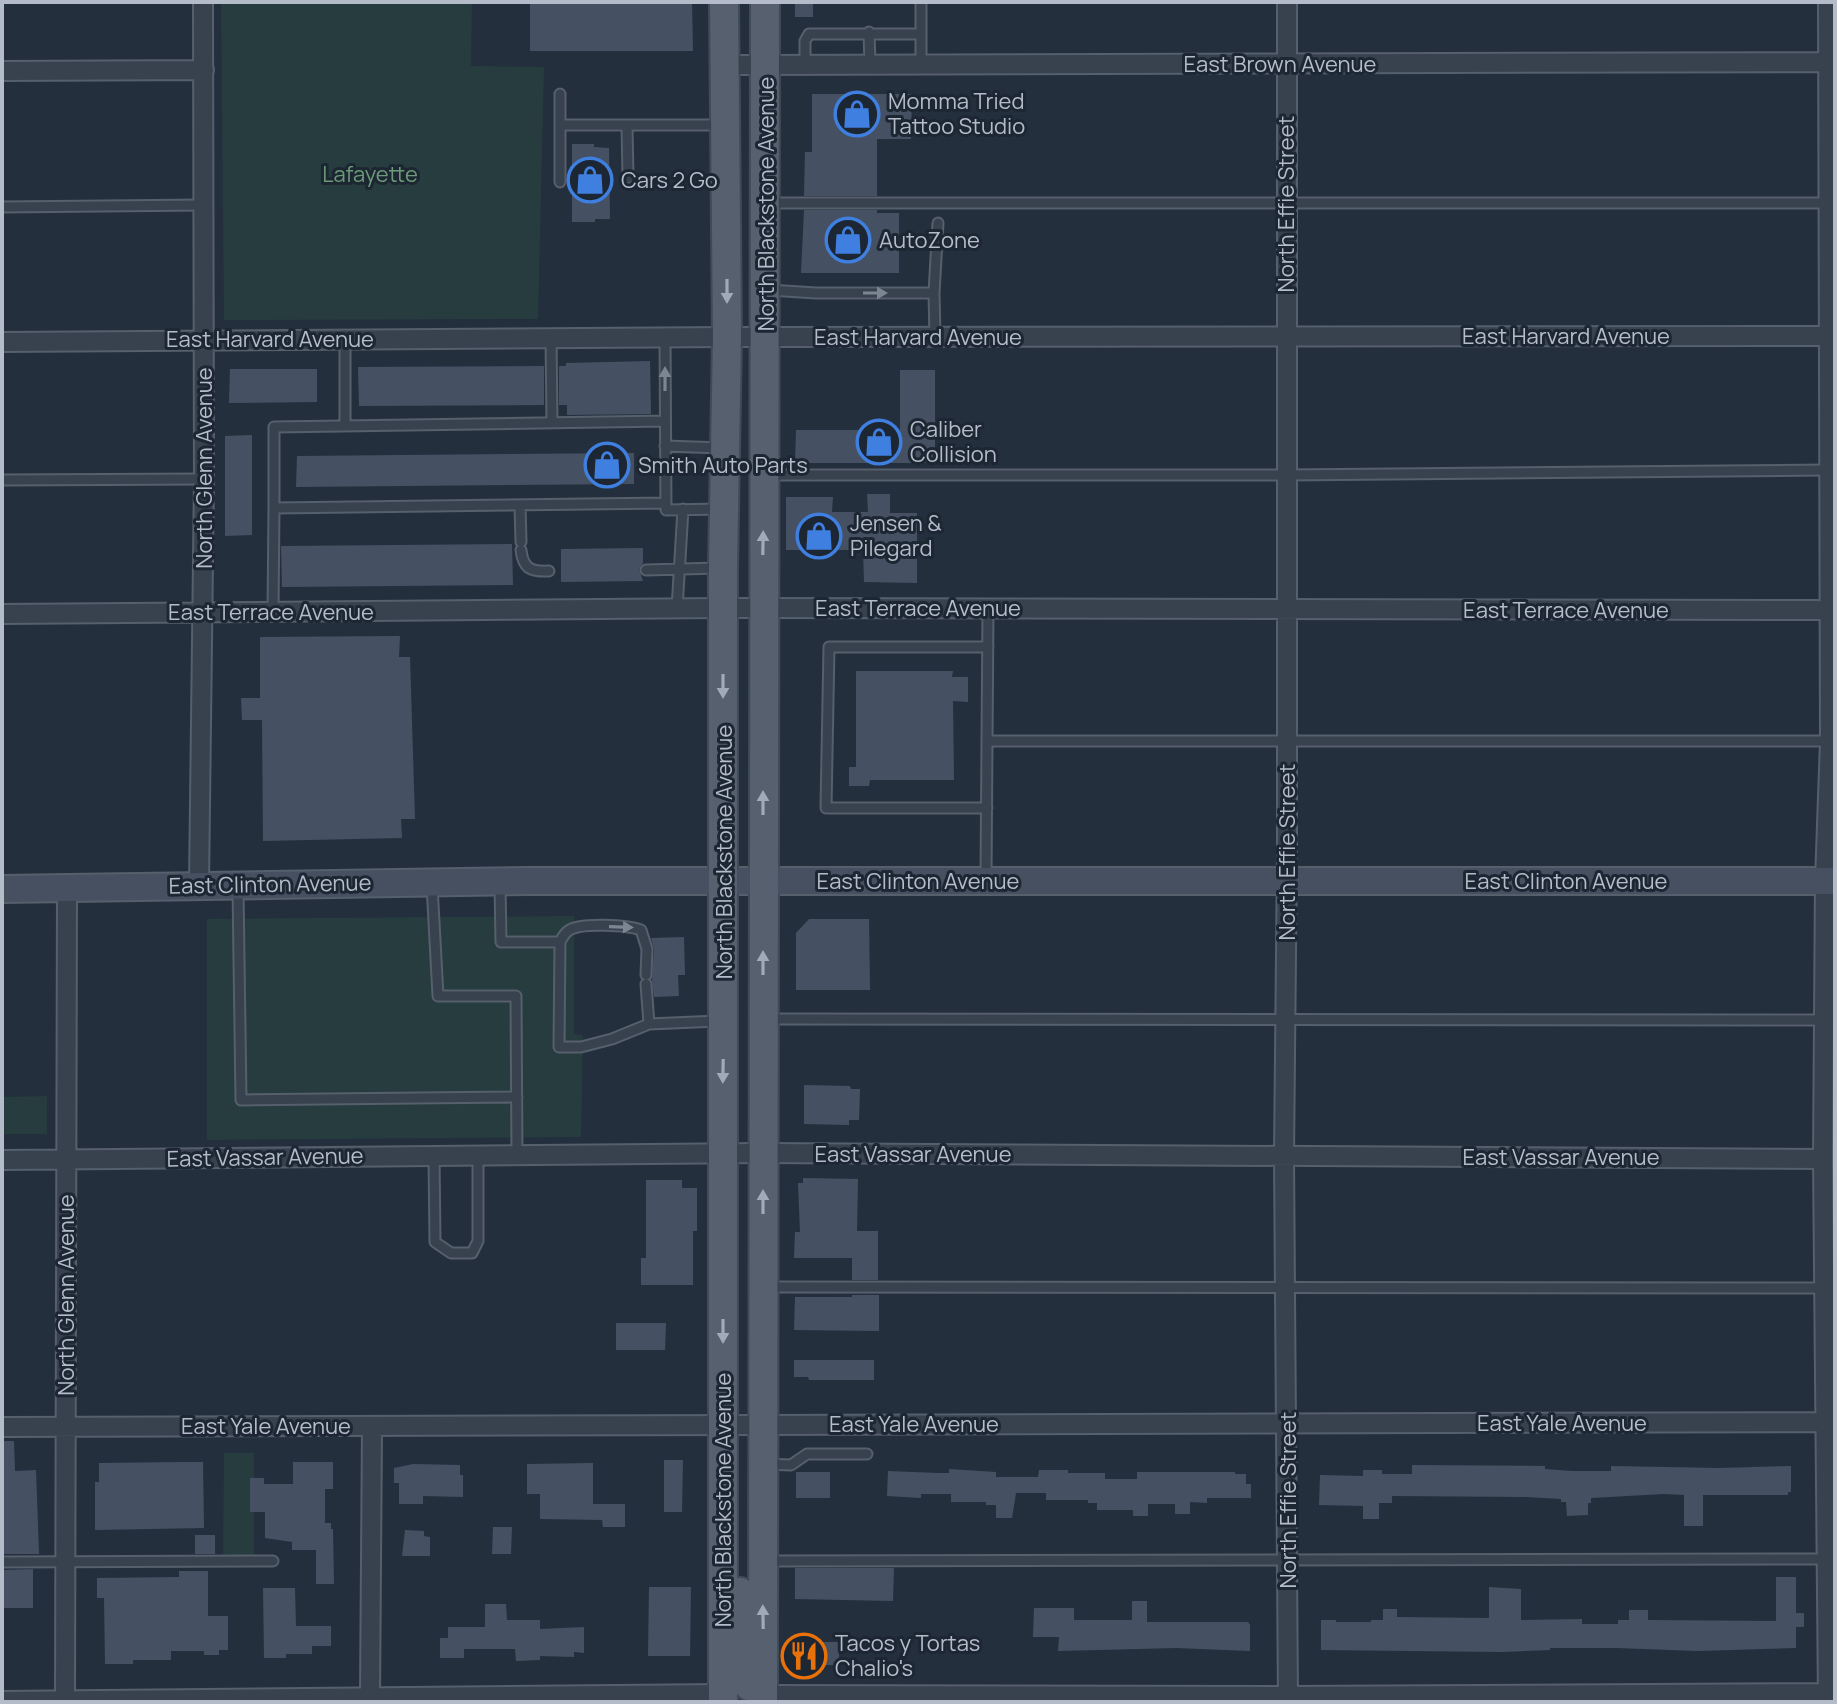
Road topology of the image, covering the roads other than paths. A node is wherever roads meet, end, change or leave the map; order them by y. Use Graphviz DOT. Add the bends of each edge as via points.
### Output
graph roads {
  1 [pos="203,2"];
  2 [pos="724,2"];
  3 [pos="765,2"];
  4 [pos="921,2"];
  5 [pos="1287,2"];
  6 [pos="1828,2"];
  7 [pos="869,32"];
  8 [pos="921,34"];
  9 [pos="1831,62"];
  10 [pos="1286,64"];
  11 [pos="725,65"];
  12 [pos="766,65"];
  13 [pos="805,65"];
  14 [pos="870,65"];
  15 [pos="921,65"];
  16 [pos="204,70"];
  17 [pos="2,71"];
  18 [pos="560,94"];
  19 [pos="560,125"];
  20 [pos="725,125"];
  21 [pos="627,126"];
  22 [pos="628,178"];
  23 [pos="560,182"];
  24 [pos="1287,202"];
  25 [pos="766,203"];
  26 [pos="1828,203"];
  27 [pos="203,205"];
  28 [pos="2,207"];
  29 [pos="938,223"];
  30 [pos="766,290"];
  31 [pos="934,293"];
  32 [pos="1831,336"];
  33 [pos="665,337"];
  34 [pos="727,337"];
  35 [pos="766,337"];
  36 [pos="935,337"];
  37 [pos="1286,337"];
  38 [pos="551,338"];
  39 [pos="204,339"];
  40 [pos="345,339"];
  41 [pos="2,342"];
  42 [pos="665,421"];
  43 [pos="552,422"];
  44 [pos="345,426"];
  45 [pos="665,446"];
  46 [pos="726,448"];
  47 [pos="1828,470"];
  48 [pos="764,475"];
  49 [pos="1285,475"];
  50 [pos="204,479"];
  51 [pos="2,480"];
  52 [pos="666,503"];
  53 [pos="520,505"];
  54 [pos="274,508"];
  55 [pos="683,509"];
  56 [pos="725,509"];
  57 [pos="723,568"];
  58 [pos="646,570"];
  59 [pos="549,571"];
  60 [pos="681,571"];
  61 [pos="723,608"];
  62 [pos="763,608"];
  63 [pos="677,609"];
  64 [pos="988,609"];
  65 [pos="1287,609"];
  66 [pos="1832,610"];
  67 [pos="202,612"];
  68 [pos="273,612"];
  69 [pos="2,614"];
  70 [pos="988,647"];
  71 [pos="987,741"];
  72 [pos="1287,741"];
  73 [pos="1830,741"];
  74 [pos="987,808"];
  75 [pos="500,881"];
  76 [pos="723,881"];
  77 [pos="763,881"];
  78 [pos="986,881"];
  79 [pos="1287,881"];
  80 [pos="1830,881"];
  81 [pos="432,882"];
  82 [pos="238,884"];
  83 [pos="199,885"];
  84 [pos="2,889"];
  85 [pos="67,889"];
  86 [pos="560,942"];
  87 [pos="1286,1018"];
  88 [pos="763,1019"];
  89 [pos="1824,1020"];
  90 [pos="724,1021"];
  91 [pos="649,1024"];
  92 [pos="517,1097"];
  93 [pos="722,1153"];
  94 [pos="762,1153"];
  95 [pos="478,1155"];
  96 [pos="517,1155"];
  97 [pos="434,1156"];
  98 [pos="1284,1156"];
  99 [pos="67,1159"];
  100 [pos="1823,1159"];
  101 [pos="2,1160"];
  102 [pos="763,1287"];
  103 [pos="1286,1288"];
  104 [pos="1825,1288"];
  105 [pos="1826,1422"];
  106 [pos="1288,1423"];
  107 [pos="724,1425"];
  108 [pos="763,1425"];
  109 [pos="372,1426"];
  110 [pos="2,1427"];
  111 [pos="66,1427"];
  112 [pos="867,1454"];
  113 [pos="763,1464"];
  114 [pos="1831,1487"];
  115 [pos="722,1559"];
  116 [pos="1827,1559"];
  117 [pos="1288,1560"];
  118 [pos="65,1561"];
  119 [pos="273,1561"];
  120 [pos="763,1561"];
  121 [pos="2,1562"];
  122 [pos="370,1696"];
  123 [pos="1830,1696"];
  124 [pos="550,1698"];
  125 [pos="742,1699"];
  126 [pos="1288,1699"];
  127 [pos="1413,1699"];
  128 [pos="213,1700"];
  129 [pos="2,1701"];
  130 [pos="65,1701"];
  1 -- 16 [label="street, North Glenn Avenue"];
  2 -- 11 [label="main road, North Blackstone Avenue"];
  3 -- 12 [label="main road, North Blackstone Avenue"];
  4 -- 8 [label="lane"];
  5 -- 10 [label="street, North Effie Street"];
  6 -- 9 [label="street"];
  7 -- 8 [label="lane"];
  7 -- 13 [label="lane" via="809,34"];
  7 -- 14 [label="lane"];
  8 -- 15 [label="lane"];
  9 -- 10 [label="street, East Brown Avenue"];
  9 -- 26 [label="street"];
  10 -- 15 [label="street, East Brown Avenue"];
  10 -- 24 [label="street, North Effie Street"];
  11 -- 12 [label="street, East Brown Avenue"];
  11 -- 20 [label="main road, North Blackstone Avenue"];
  12 -- 13 [label="street, East Brown Avenue"];
  12 -- 25 [label="main road, North Blackstone Avenue"];
  13 -- 14 [label="street, East Brown Avenue"];
  14 -- 15 [label="street, East Brown Avenue"];
  16 -- 17 [label="street"];
  16 -- 27 [label="street, North Glenn Avenue"];
  18 -- 19 [label="lane"];
  19 -- 21 [label="lane"];
  19 -- 23 [label="lane"];
  20 -- 21 [label="lane"];
  20 -- 34 [label="main road, North Blackstone Avenue, one-way"];
  21 -- 22 [label="lane"];
  24 -- 25 [label="lane"];
  24 -- 26 [label="lane"];
  24 -- 37 [label="street, North Effie Street"];
  25 -- 30 [label="main road, North Blackstone Avenue"];
  26 -- 32 [label="street"];
  27 -- 28 [label="lane"];
  27 -- 39 [label="street, North Glenn Avenue"];
  29 -- 31 [label="lane"];
  30 -- 31 [label="lane, one-way"];
  30 -- 35 [label="main road, North Blackstone Avenue"];
  31 -- 36 [label="lane"];
  32 -- 37 [label="street, East Harvard Avenue"];
  32 -- 47 [label="street"];
  33 -- 34 [label="street, East Harvard Avenue"];
  33 -- 38 [label="street, East Harvard Avenue"];
  42 -- 33 [label="lane, one-way"];
  34 -- 35 [label="street, East Harvard Avenue"];
  34 -- 46 [label="main road, North Blackstone Avenue"];
  35 -- 36 [label="street, East Harvard Avenue"];
  35 -- 48 [label="main road, North Blackstone Avenue"];
  36 -- 37 [label="street, East Harvard Avenue"];
  37 -- 49 [label="street, North Effie Street"];
  38 -- 40 [label="street, East Harvard Avenue"];
  38 -- 43 [label="lane"];
  39 -- 40 [label="street, East Harvard Avenue"];
  39 -- 41 [label="street, East Harvard Avenue"];
  39 -- 50 [label="street, North Glenn Avenue"];
  40 -- 44 [label="lane"];
  42 -- 43 [label="lane"];
  42 -- 45 [label="lane"];
  43 -- 44 [label="lane"];
  44 -- 54 [label="lane" via="274,427"];
  45 -- 46 [label="lane"];
  45 -- 52 [label="lane"];
  46 -- 56 [label="main road, North Blackstone Avenue"];
  47 -- 49 [label="lane"];
  47 -- 66 [label="street"];
  48 -- 49 [label="lane"];
  62 -- 48 [label="main road, North Blackstone Avenue, one-way"];
  49 -- 65 [label="street, North Effie Street"];
  50 -- 51 [label="lane"];
  50 -- 67 [label="street, North Glenn Avenue"];
  52 -- 53 [label="lane"];
  52 -- 55 [label="lane" via="666,510"];
  53 -- 54 [label="lane"];
  53 -- 59 [label="lane" via="523,562 536,572"];
  54 -- 68 [label="lane"];
  55 -- 56 [label="lane"];
  55 -- 60 [label="lane"];
  56 -- 57 [label="main road, North Blackstone Avenue"];
  57 -- 60 [label="lane"];
  57 -- 61 [label="main road, North Blackstone Avenue"];
  58 -- 60 [label="lane"];
  60 -- 63 [label="lane"];
  61 -- 62 [label="street, East Terrace Avenue"];
  61 -- 63 [label="street, East Terrace Avenue"];
  61 -- 76 [label="main road, North Blackstone Avenue, one-way"];
  62 -- 64 [label="street, East Terrace Avenue"];
  77 -- 62 [label="main road, North Blackstone Avenue, one-way"];
  63 -- 68 [label="street, East Terrace Avenue"];
  64 -- 65 [label="street, East Terrace Avenue"];
  64 -- 70 [label="lane"];
  65 -- 66 [label="street, East Terrace Avenue"];
  65 -- 72 [label="street, North Effie Street"];
  66 -- 73 [label="street"];
  67 -- 68 [label="street, East Terrace Avenue"];
  67 -- 69 [label="street, East Terrace Avenue"];
  67 -- 83 [label="street, North Glenn Avenue"];
  70 -- 71 [label="lane"];
  70 -- 74 [label="lane" via="829,647 826,808"];
  71 -- 72 [label="lane"];
  71 -- 74 [label="lane"];
  72 -- 73 [label="lane"];
  72 -- 79 [label="street, North Effie Street"];
  73 -- 80 [label="street"];
  74 -- 78 [label="lane"];
  75 -- 76 [label="main road, East Clinton Avenue"];
  75 -- 81 [label="main road, East Clinton Avenue"];
  75 -- 86 [label="lane" via="501,942"];
  76 -- 77 [label="main road, East Clinton Avenue"];
  76 -- 90 [label="main road, North Blackstone Avenue"];
  77 -- 78 [label="main road, East Clinton Avenue"];
  88 -- 77 [label="main road, North Blackstone Avenue, one-way"];
  78 -- 79 [label="main road, East Clinton Avenue"];
  79 -- 80 [label="main road, East Clinton Avenue"];
  79 -- 87 [label="street, North Effie Street"];
  80 -- 89 [label="street"];
  81 -- 82 [label="main road, East Clinton Avenue"];
  81 -- 92 [label="lane" via="438,996 516,996"];
  82 -- 83 [label="main road, East Clinton Avenue"];
  82 -- 92 [label="lane" via="241,1100"];
  83 -- 85 [label="main road, East Clinton Avenue"];
  84 -- 85 [label="main road, East Clinton Avenue"];
  85 -- 99 [label="street, North Glenn Avenue"];
  86 -- 91 [label="lane, one-way" via="578,926 641,930 647,949"];
  86 -- 91 [label="lane" via="559,1047 581,1047"];
  87 -- 88 [label="lane"];
  87 -- 89 [label="lane"];
  87 -- 98 [label="street, North Effie Street"];
  88 -- 94 [label="main road, North Blackstone Avenue"];
  89 -- 100 [label="street"];
  90 -- 91 [label="lane"];
  90 -- 93 [label="main road, North Blackstone Avenue, one-way"];
  92 -- 96 [label="lane"];
  93 -- 94 [label="street, East Vassar Avenue"];
  93 -- 96 [label="street, East Vassar Avenue"];
  93 -- 107 [label="main road, North Blackstone Avenue, one-way"];
  94 -- 98 [label="street, East Vassar Avenue"];
  102 -- 94 [label="main road, North Blackstone Avenue, one-way"];
  95 -- 96 [label="street, East Vassar Avenue"];
  95 -- 97 [label="street, East Vassar Avenue"];
  95 -- 97 [label="lane" via="478,1241 472,1253 451,1253 435,1242"];
  97 -- 99 [label="street, East Vassar Avenue"];
  98 -- 100 [label="street, East Vassar Avenue"];
  98 -- 103 [label="street, North Effie Street"];
  99 -- 101 [label="street, East Vassar Avenue"];
  99 -- 111 [label="street, North Glenn Avenue"];
  100 -- 104 [label="street"];
  102 -- 103 [label="lane"];
  102 -- 108 [label="main road, North Blackstone Avenue"];
  103 -- 104 [label="lane"];
  103 -- 106 [label="street, North Effie Street"];
  104 -- 105 [label="street"];
  105 -- 106 [label="street, East Yale Avenue"];
  105 -- 114 [label="street"];
  106 -- 108 [label="street, East Yale Avenue"];
  106 -- 117 [label="street, North Effie Street"];
  107 -- 108 [label="street, East Yale Avenue"];
  107 -- 109 [label="street, East Yale Avenue"];
  107 -- 115 [label="main road, North Blackstone Avenue"];
  108 -- 113 [label="main road, North Blackstone Avenue"];
  109 -- 111 [label="street, East Yale Avenue"];
  109 -- 122 [label="street"];
  110 -- 111 [label="street, East Yale Avenue"];
  111 -- 118 [label="street, North Glenn Avenue"];
  112 -- 113 [label="lane" via="807,1454 791,1465"];
  113 -- 120 [label="main road, North Blackstone Avenue"];
  114 -- 116 [label="street"];
  115 -- 125 [label="main road, North Blackstone Avenue"];
  115 -- 125 [label="main road" via="739,1579 749,1685"];
  116 -- 117 [label="lane"];
  116 -- 123 [label="street"];
  117 -- 120 [label="lane"];
  117 -- 126 [label="street, North Effie Street"];
  118 -- 119 [label="lane"];
  118 -- 121 [label="lane"];
  118 -- 130 [label="street, North Glenn Avenue"];
  125 -- 120 [label="main road, North Blackstone Avenue, one-way"];
  122 -- 124 [label="street"];
  122 -- 128 [label="street"];
  123 -- 127 [label="street"];
  124 -- 125 [label="street"];
  125 -- 126 [label="street"];
  126 -- 127 [label="street"];
  128 -- 130 [label="street"];
  129 -- 130 [label="street"];
}
